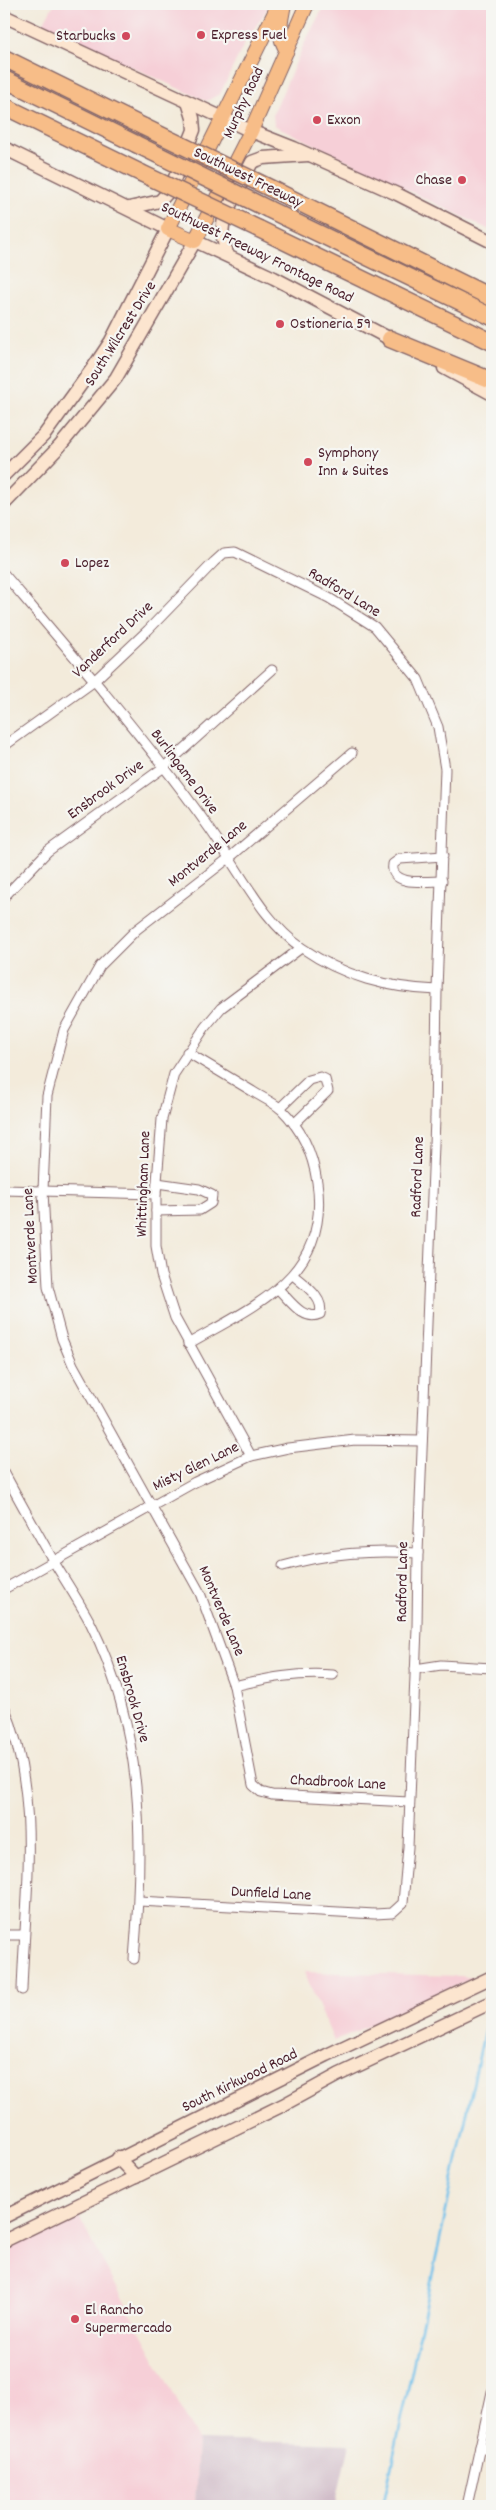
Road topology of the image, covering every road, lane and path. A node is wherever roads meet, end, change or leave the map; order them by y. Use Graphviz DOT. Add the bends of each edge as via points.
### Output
graph roads {
  1 [pos="279,4"];
  2 [pos="284,4"];
  3 [pos="307,4"];
  4 [pos="4,16"];
  5 [pos="287,50"];
  6 [pos="4,58"];
  7 [pos="4,79"];
  8 [pos="188,102"];
  9 [pos="4,106"];
  10 [pos="222,117"];
  11 [pos="251,131"];
  12 [pos="4,148"];
  13 [pos="308,154"];
  14 [pos="129,208"];
  15 [pos="168,229"];
  16 [pos="195,241"];
  17 [pos="492,242"];
  18 [pos="227,254"];
  19 [pos="492,298"];
  20 [pos="492,317"];
  21 [pos="390,339"];
  22 [pos="492,342"];
  23 [pos="492,381"];
  24 [pos="492,394"];
  25 [pos="45,434"];
  26 [pos="59,448"];
  27 [pos="4,475"];
  28 [pos="4,504"];
  29 [pos="235,552"];
  30 [pos="4,574"];
  31 [pos="272,670"];
  32 [pos="93,682"];
  33 [pos="4,746"];
  34 [pos="352,753"];
  35 [pos="164,767"];
  36 [pos="443,856"];
  37 [pos="229,858"];
  38 [pos="442,881"];
  39 [pos="4,897"];
  40 [pos="301,948"];
  41 [pos="437,990"];
  42 [pos="187,1052"];
  43 [pos="280,1108"];
  44 [pos="294,1124"];
  45 [pos="156,1183"];
  46 [pos="4,1190"];
  47 [pos="43,1191"];
  48 [pos="156,1194"];
  49 [pos="156,1211"];
  50 [pos="293,1275"];
  51 [pos="278,1289"];
  52 [pos="188,1344"];
  53 [pos="422,1441"];
  54 [pos="251,1456"];
  55 [pos="4,1472"];
  56 [pos="152,1505"];
  57 [pos="418,1554"];
  58 [pos="53,1560"];
  59 [pos="283,1566"];
  60 [pos="4,1589"];
  61 [pos="492,1668"];
  62 [pos="415,1669"];
  63 [pos="333,1675"];
  64 [pos="234,1686"];
  65 [pos="4,1706"];
  66 [pos="8,1727"];
  67 [pos="265,1793"];
  68 [pos="409,1802"];
  69 [pos="139,1902"];
  70 [pos="400,1907"];
  71 [pos="4,1935"];
  72 [pos="24,1935"];
  73 [pos="134,1959"];
  74 [pos="492,1977"];
  75 [pos="22,1990"];
  76 [pos="492,2002"];
  77 [pos="412,2015"];
  78 [pos="419,2037"];
  79 [pos="327,2055"];
  80 [pos="338,2075"];
  81 [pos="217,2111"];
  82 [pos="228,2131"];
  83 [pos="118,2158"];
  84 [pos="136,2177"];
  85 [pos="25,2206"];
  86 [pos="4,2217"];
  87 [pos="34,2226"];
  88 [pos="4,2241"];
  89 [pos="492,2392"];
  90 [pos="480,2447"];
  91 [pos="492,2450"];
  92 [pos="467,2506"];
  1 -- 10 [label="main road, Murphy Road"];
  2 -- 5 [label="main road" via="280,41"];
  3 -- 5 [label="main road, Murphy Road"];
  4 -- 8 [label="main road"];
  5 -- 11 [label="main road, Murphy Road"];
  6 -- 19 [label="highway, Southwest Freeway, bridge"];
  7 -- 20 [label="highway, bridge"];
  8 -- 10 [label="main road"];
  8 -- 14 [label="main road" via="194,130 170,190 160,200"];
  9 -- 22 [label="highway, bridge"];
  10 -- 11 [label="main road"];
  10 -- 15 [label="main road, Murphy Road"];
  11 -- 13 [label="main road"];
  11 -- 16 [label="main road, Murphy Road"];
  12 -- 14 [label="main road, Southwest Freeway Frontage Road"];
  13 -- 17 [label="main road"];
  13 -- 18 [label="main road" via="252,162 224,217 222,234"];
  14 -- 15 [label="main road, Southwest Freeway Frontage Road"];
  15 -- 16 [label="main road, Southwest Freeway Frontage Road"];
  15 -- 25 [label="main road, South Wilcrest Drive" via="111,341"];
  16 -- 18 [label="main road, Southwest Freeway Frontage Road"];
  16 -- 26 [label="main road, South Wilcrest Drive" via="116,378"];
  18 -- 21 [label="main road, Southwest Freeway Frontage Road"];
  21 -- 23 [label="highway"];
  21 -- 24 [label="main road, Southwest Freeway Frontage Road"];
  25 -- 26 [label="main road"];
  25 -- 27 [label="main road, South Wilcrest Drive"];
  26 -- 28 [label="main road, South Wilcrest Drive"];
  29 -- 32 [label="street, Vanderford Drive" via="224,554 214,562"];
  29 -- 36 [label="street, Radford Lane" via="329,598 376,627 418,679 438,727 445,770"];
  30 -- 32 [label="street, Burlingame Drive"];
  31 -- 35 [label="street, Ensbrook Drive"];
  32 -- 33 [label="street, Vanderford Drive"];
  32 -- 35 [label="street, Burlingame Drive"];
  34 -- 37 [label="street, Montverde Lane"];
  35 -- 37 [label="street, Burlingame Drive"];
  35 -- 39 [label="street, Ensbrook Drive" via="48,851"];
  36 -- 38 [label="street, Radford Lane"];
  36 -- 38 [label="street" via="400,859 392,869 394,875 404,880"];
  37 -- 40 [label="street, Burlingame Drive" via="262,908"];
  37 -- 47 [label="street, Montverde Lane" via="136,930 95,974 64,1030 47,1096"];
  38 -- 41 [label="street, Radford Lane"];
  40 -- 41 [label="street, Burlingame Drive" via="360,978 403,988"];
  40 -- 42 [label="street, Whittingham Lane" via="221,1008"];
  41 -- 53 [label="street, Radford Lane" via="436,1119"];
  42 -- 43 [label="street"];
  42 -- 45 [label="street, Whittingham Lane" via="174,1074 167,1096"];
  43 -- 44 [label="street"];
  43 -- 44 [label="street" via="309,1080 320,1076 325,1079 328,1091 324,1098"];
  44 -- 50 [label="street" via="315,1164 319,1191 313,1240"];
  45 -- 48 [label="street, Whittingham Lane"];
  45 -- 49 [label="street" via="199,1189 212,1196 211,1203 200,1210"];
  46 -- 47 [label="street"];
  47 -- 48 [label="street"];
  47 -- 56 [label="street, Montverde Lane" via="48,1287 62,1339 73,1366"];
  48 -- 49 [label="street, Whittingham Lane"];
  49 -- 52 [label="street, Whittingham Lane" via="160,1275"];
  50 -- 51 [label="street"];
  50 -- 51 [label="street" via="320,1300 320,1314 307,1316"];
  51 -- 52 [label="street"];
  52 -- 54 [label="street, Whittingham Lane"];
  53 -- 54 [label="street, Misty Glen Lane" via="355,1440"];
  53 -- 57 [label="street, Radford Lane"];
  54 -- 56 [label="street, Misty Glen Lane"];
  55 -- 58 [label="street, Ensbrook Drive"];
  56 -- 58 [label="street, Misty Glen Lane"];
  56 -- 64 [label="street, Montverde Lane" via="200,1593"];
  57 -- 59 [label="street" via="378,1550 352,1552"];
  57 -- 62 [label="street, Radford Lane"];
  58 -- 60 [label="street, Misty Glen Lane"];
  58 -- 69 [label="street, Ensbrook Drive" via="90,1623 106,1658 127,1722 136,1784"];
  61 -- 62 [label="street" via="441,1665"];
  62 -- 68 [label="street, Radford Lane"];
  63 -- 64 [label="street" via="277,1676"];
  64 -- 67 [label="street, Montverde Lane" via="249,1774 253,1785"];
  65 -- 66 [label="street"];
  66 -- 72 [label="street" via="25,1779 27,1800"];
  67 -- 68 [label="street, Chadbrook Lane"];
  68 -- 70 [label="street, Radford Lane" via="405,1896"];
  69 -- 70 [label="street, Dunfield Lane" via="375,1914 392,1912"];
  69 -- 73 [label="street, Ensbrook Drive"];
  71 -- 72 [label="street"];
  72 -- 75 [label="street"];
  74 -- 77 [label="main road, South Kirkwood Road"];
  76 -- 78 [label="main road"];
  77 -- 78 [label="main road"];
  77 -- 79 [label="main road, South Kirkwood Road"];
  78 -- 80 [label="main road"];
  79 -- 80 [label="main road"];
  79 -- 81 [label="main road, South Kirkwood Road"];
  80 -- 82 [label="main road"];
  81 -- 82 [label="main road"];
  81 -- 83 [label="main road, South Kirkwood Road"];
  82 -- 84 [label="main road"];
  83 -- 84 [label="main road"];
  83 -- 85 [label="main road, South Kirkwood Road"];
  84 -- 87 [label="main road"];
  85 -- 86 [label="main road, South Kirkwood Road"];
  85 -- 87 [label="main road"];
  87 -- 88 [label="main road"];
  89 -- 90 [label="street"];
  90 -- 91 [label="street"];
  90 -- 92 [label="street"];
}
